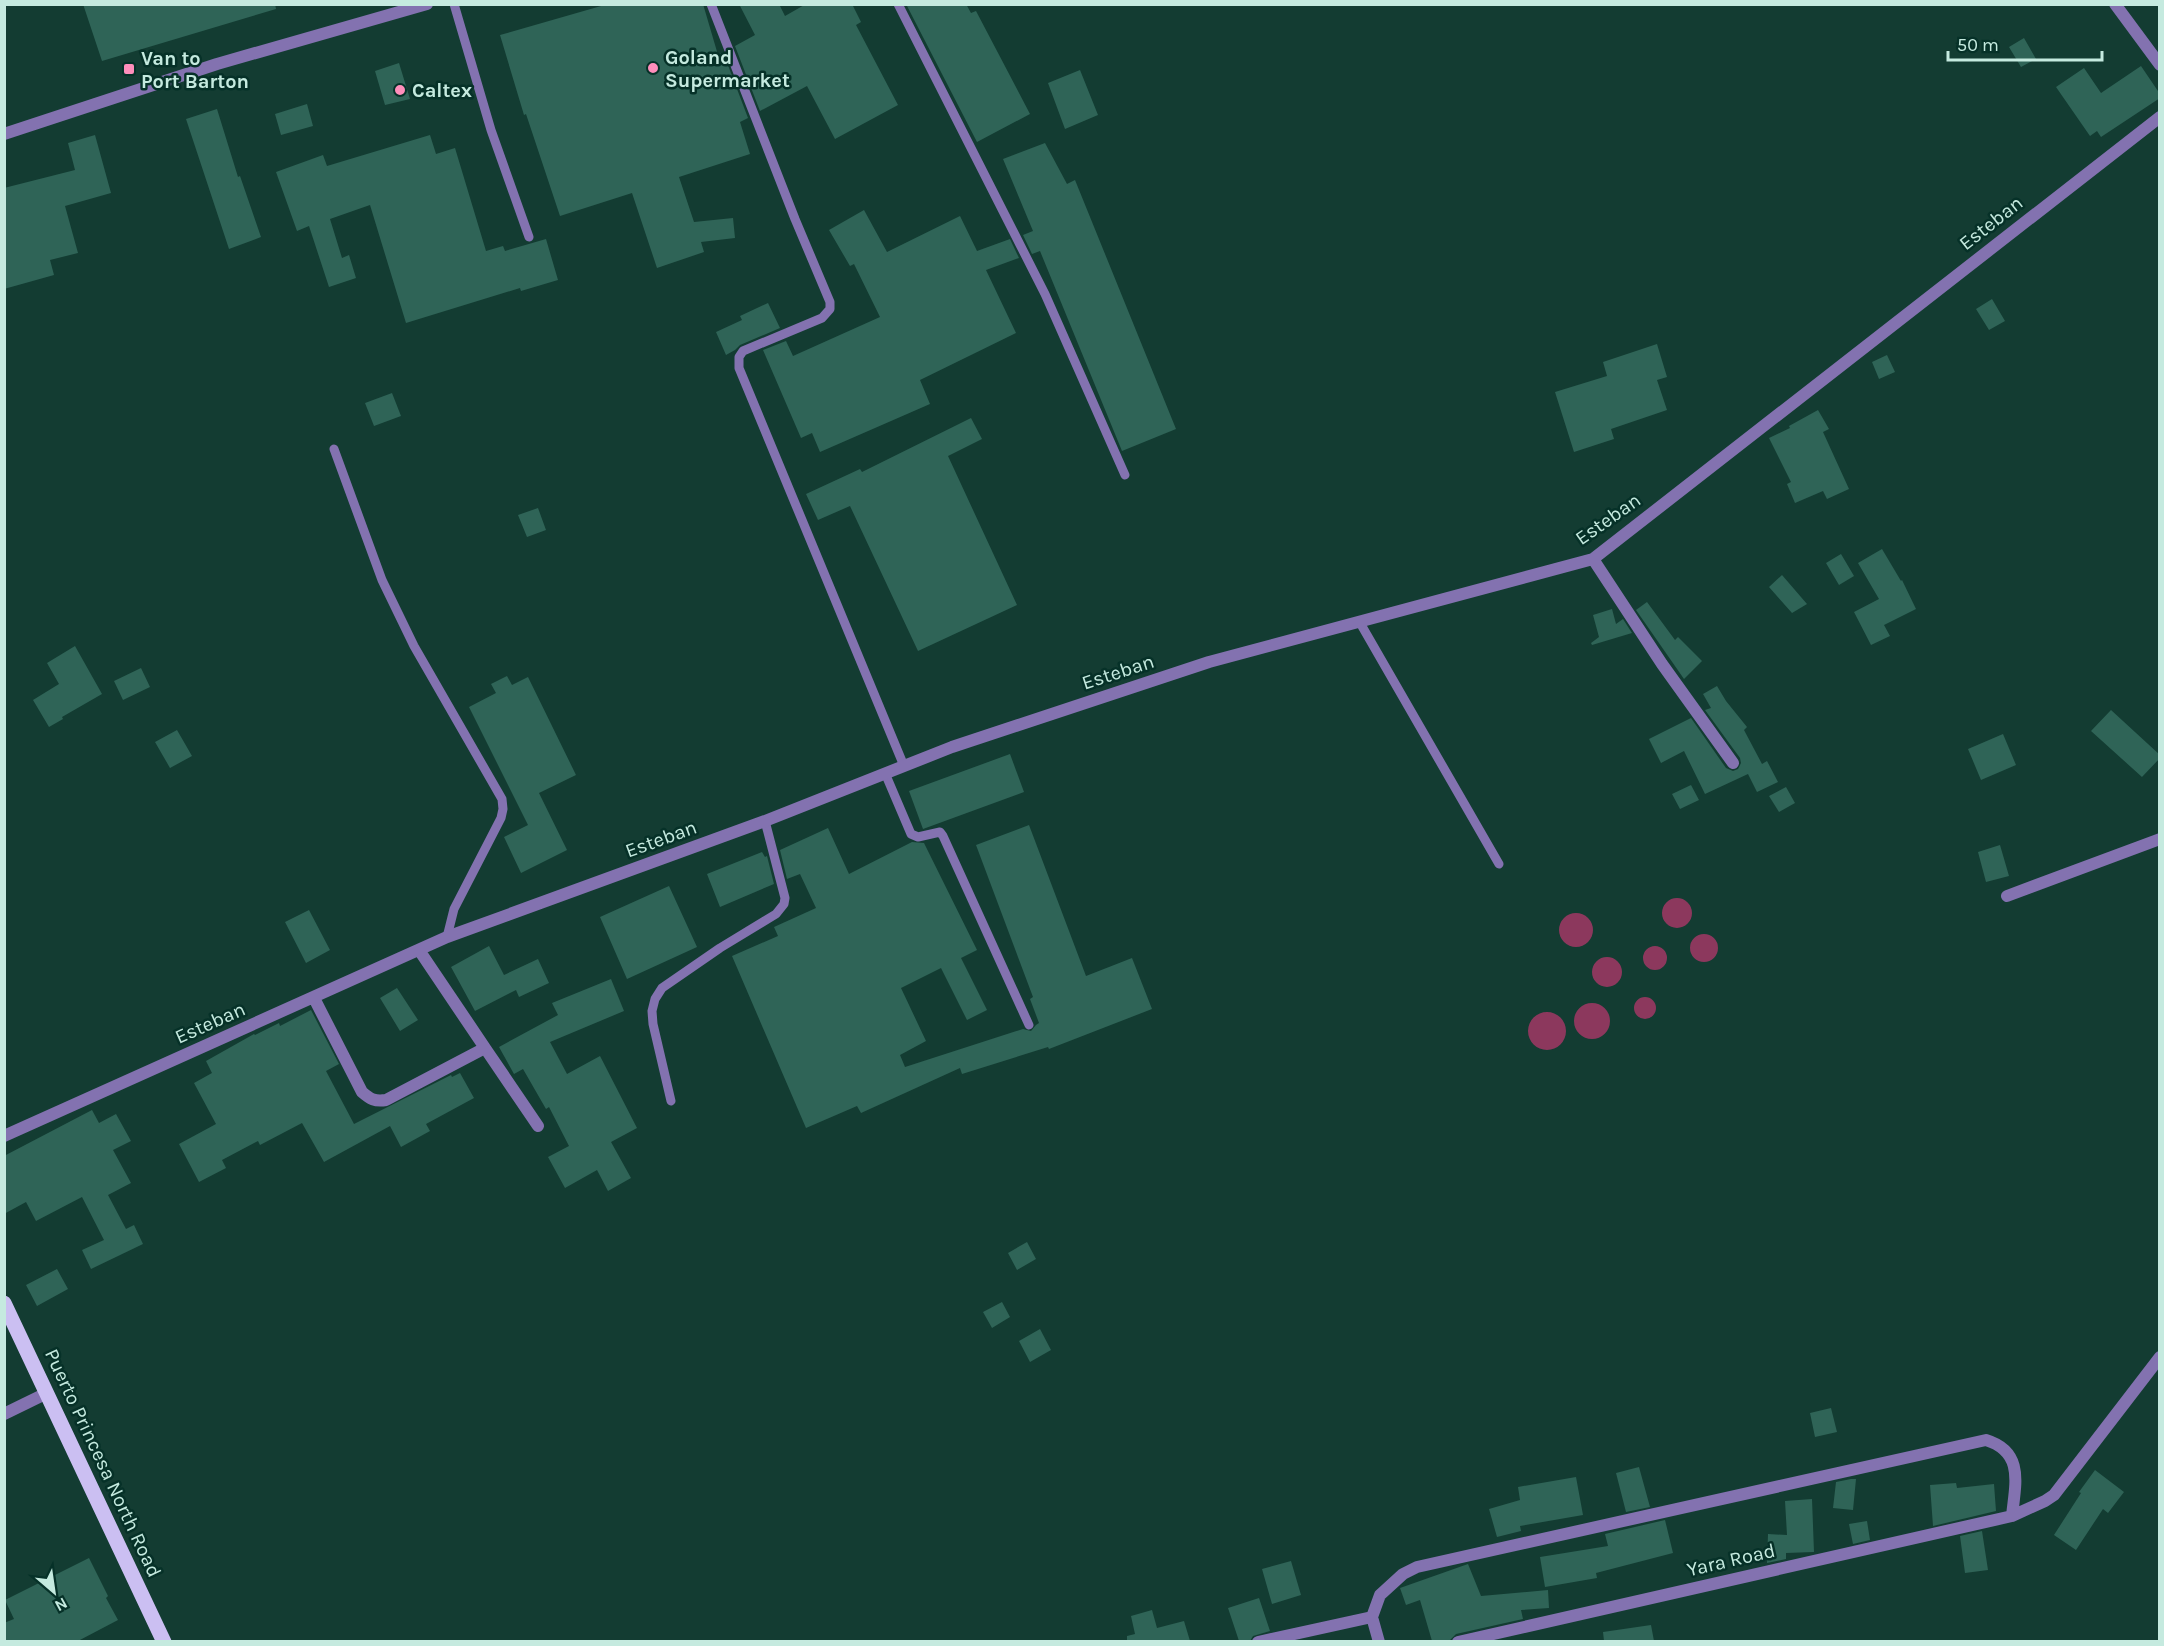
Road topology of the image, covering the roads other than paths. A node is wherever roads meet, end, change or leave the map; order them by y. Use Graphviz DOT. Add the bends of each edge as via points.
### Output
graph roads {
  1 [pos="427,4"];
  2 [pos="454,4"];
  3 [pos="711,4"];
  4 [pos="898,4"];
  5 [pos="2115,4"];
  6 [pos="2160,65"];
  7 [pos="2160,117"];
  8 [pos="4,134"];
  9 [pos="529,237"];
  10 [pos="334,448"];
  11 [pos="1125,475"];
  12 [pos="1593,559"];
  13 [pos="1359,621"];
  14 [pos="1733,763"];
  15 [pos="903,766"];
  16 [pos="885,773"];
  17 [pos="765,821"];
  18 [pos="2160,839"];
  19 [pos="1499,864"];
  20 [pos="2007,896"];
  21 [pos="447,937"];
  22 [pos="419,950"];
  23 [pos="314,998"];
  24 [pos="1029,1025"];
  25 [pos="485,1048"];
  26 [pos="671,1101"];
  27 [pos="538,1126"];
  28 [pos="4,1136"];
  29 [pos="4,1303"];
  30 [pos="2160,1357"];
  31 [pos="47,1393"];
  32 [pos="4,1414"];
  33 [pos="2012,1516"];
  34 [pos="1372,1617"];
  35 [pos="164,1641"];
  36 [pos="1258,1641"];
  37 [pos="1379,1641"];
  38 [pos="1458,1641"];
  1 -- 8 [label="street" via="217,63"];
  2 -- 9 [label="lane" via="491,130"];
  3 -- 15 [label="lane" via="830,302 830,309 822,318 743,351 739,368"];
  4 -- 11 [label="lane" via="1045,294"];
  5 -- 6 [label="street"];
  7 -- 12 [label="street, Esteban"];
  10 -- 21 [label="lane" via="391,599 502,799 501,818 454,909"];
  12 -- 13 [label="street, Esteban"];
  12 -- 14 [label="street"];
  13 -- 15 [label="street, Esteban" via="1209,662"];
  13 -- 19 [label="lane"];
  15 -- 16 [label="street, Esteban"];
  16 -- 17 [label="street, Esteban"];
  16 -- 24 [label="lane" via="911,834 918,837 940,832 943,836"];
  17 -- 21 [label="street, Esteban"];
  17 -- 26 [label="lane" via="784,904 777,914 662,988 655,999 653,1024"];
  18 -- 20 [label="street"];
  21 -- 22 [label="street, Esteban"];
  22 -- 23 [label="street, Esteban"];
  22 -- 25 [label="street"];
  23 -- 25 [label="street" via="362,1092 370,1099 386,1100"];
  23 -- 28 [label="street, Esteban"];
  25 -- 27 [label="street"];
  29 -- 31 [label="main road, Puerto Princesa North Road"];
  30 -- 33 [label="street, Yara Road" via="2054,1495"];
  31 -- 32 [label="street"];
  31 -- 35 [label="main road, Puerto Princesa North Road"];
  33 -- 34 [label="street" via="2014,1463 2006,1450 1986,1440 1417,1567 1380,1595"];
  33 -- 38 [label="street, Yara Road"];
  34 -- 36 [label="street"];
  34 -- 37 [label="street"];
}
